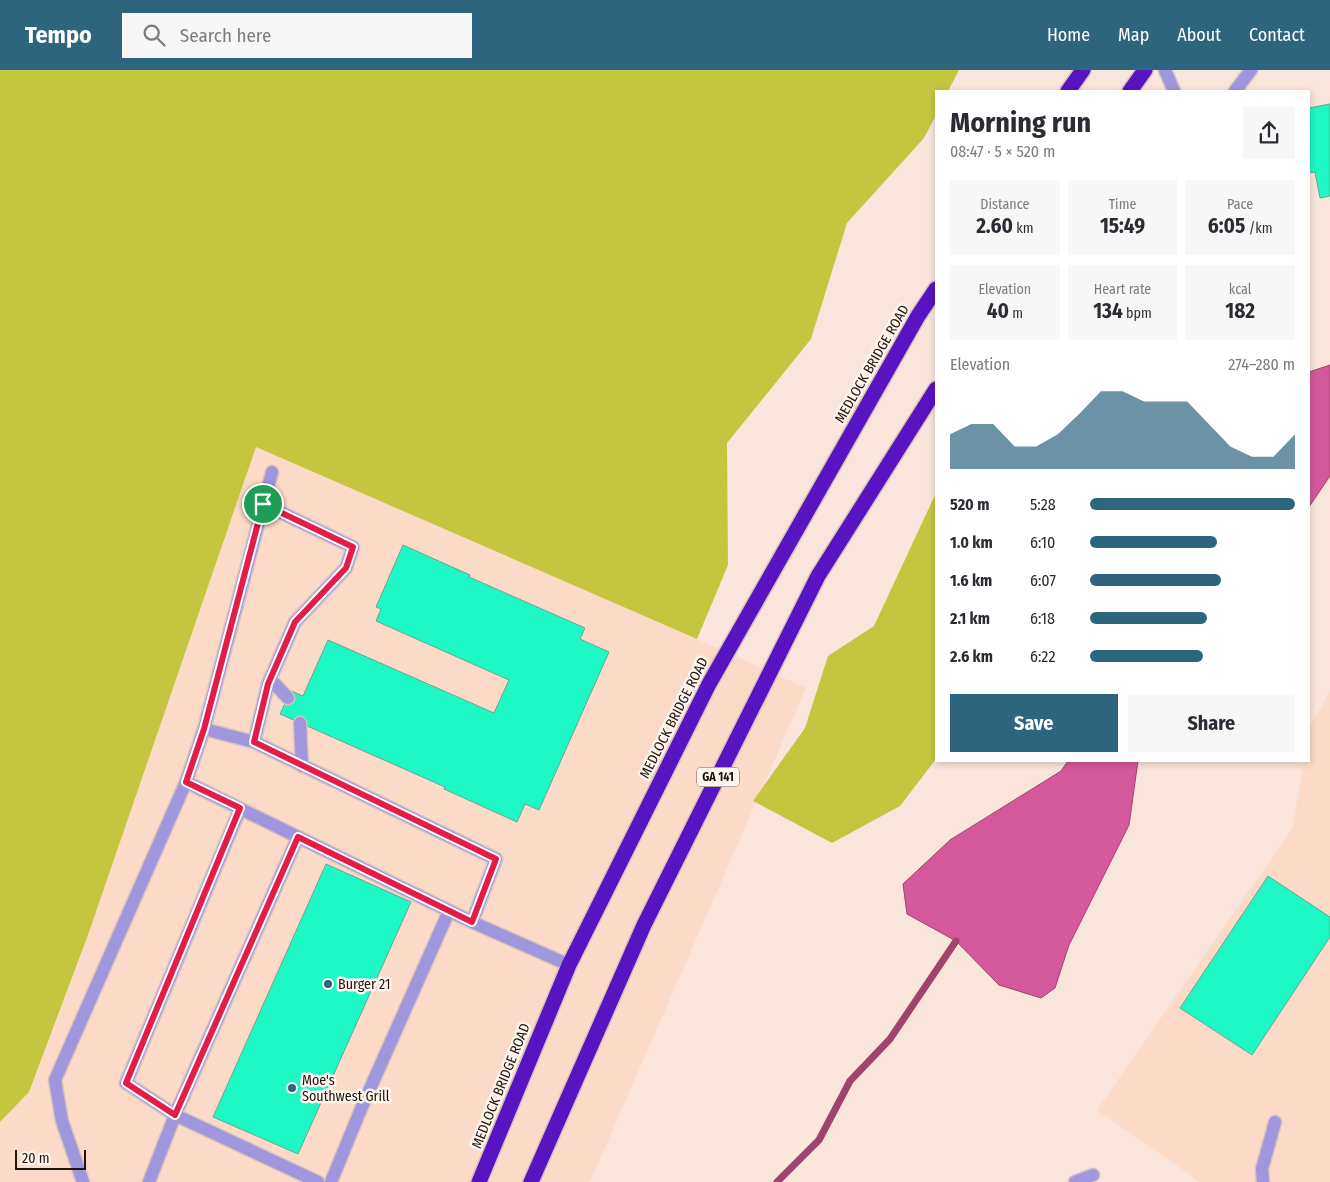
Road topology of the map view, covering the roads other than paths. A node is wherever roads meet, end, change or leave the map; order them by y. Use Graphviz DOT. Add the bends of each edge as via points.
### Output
graph roads {
  1 [pos="1083,70"];
  2 [pos="1145,70"];
  3 [pos="1165,70"];
  4 [pos="1251,70"];
  5 [pos="1069,90"];
  6 [pos="1131,90"];
  7 [pos="1174,90"];
  8 [pos="1236,90"];
  9 [pos="935,290"];
  10 [pos="935,390"];
  11 [pos="272,472"];
  12 [pos="263,504"];
  13 [pos="270,679"];
  14 [pos="288,698"];
  15 [pos="300,723"];
  16 [pos="204,729"];
  17 [pos="254,742"];
  18 [pos="302,766"];
  19 [pos="186,782"];
  20 [pos="240,808"];
  21 [pos="298,837"];
  22 [pos="449,911"];
  23 [pos="472,922"];
  24 [pos="569,965"];
  25 [pos="175,1115"];
  26 [pos="1275,1122"];
  27 [pos="1092,1175"];
  28 [pos="83,1182"];
  29 [pos="149,1182"];
  30 [pos="318,1182"];
  31 [pos="331,1182"];
  32 [pos="479,1182"];
  33 [pos="531,1182"];
  34 [pos="1076,1182"];
  35 [pos="1263,1182"];
  1 -- 5 [label="highway"];
  2 -- 6 [label="highway"];
  3 -- 7 [label="lane"];
  4 -- 8 [label="lane"];
  9 -- 24 [label="highway, MEDLOCK BRIDGE ROAD" via="709,684"];
  10 -- 33 [label="highway, GA 141" via="818,576 644,925"];
  11 -- 12 [label="lane"];
  12 -- 13 [label="lane" via="353,547 346,568 295,622"];
  12 -- 16 [label="lane"];
  13 -- 14 [label="lane"];
  13 -- 17 [label="lane"];
  15 -- 18 [label="lane"];
  16 -- 17 [label="lane"];
  16 -- 19 [label="lane"];
  17 -- 18 [label="lane"];
  18 -- 23 [label="lane" via="496,859"];
  19 -- 20 [label="lane"];
  19 -- 28 [label="lane" via="56,1080 62,1121"];
  20 -- 21 [label="lane"];
  20 -- 25 [label="lane" via="126,1083"];
  21 -- 22 [label="lane"];
  21 -- 25 [label="lane"];
  22 -- 23 [label="lane"];
  22 -- 31 [label="lane"];
  23 -- 24 [label="lane"];
  24 -- 32 [label="highway, MEDLOCK BRIDGE ROAD"];
  25 -- 29 [label="lane"];
  25 -- 30 [label="lane"];
  26 -- 35 [label="lane" via="1262,1169"];
  27 -- 34 [label="lane"];
}
